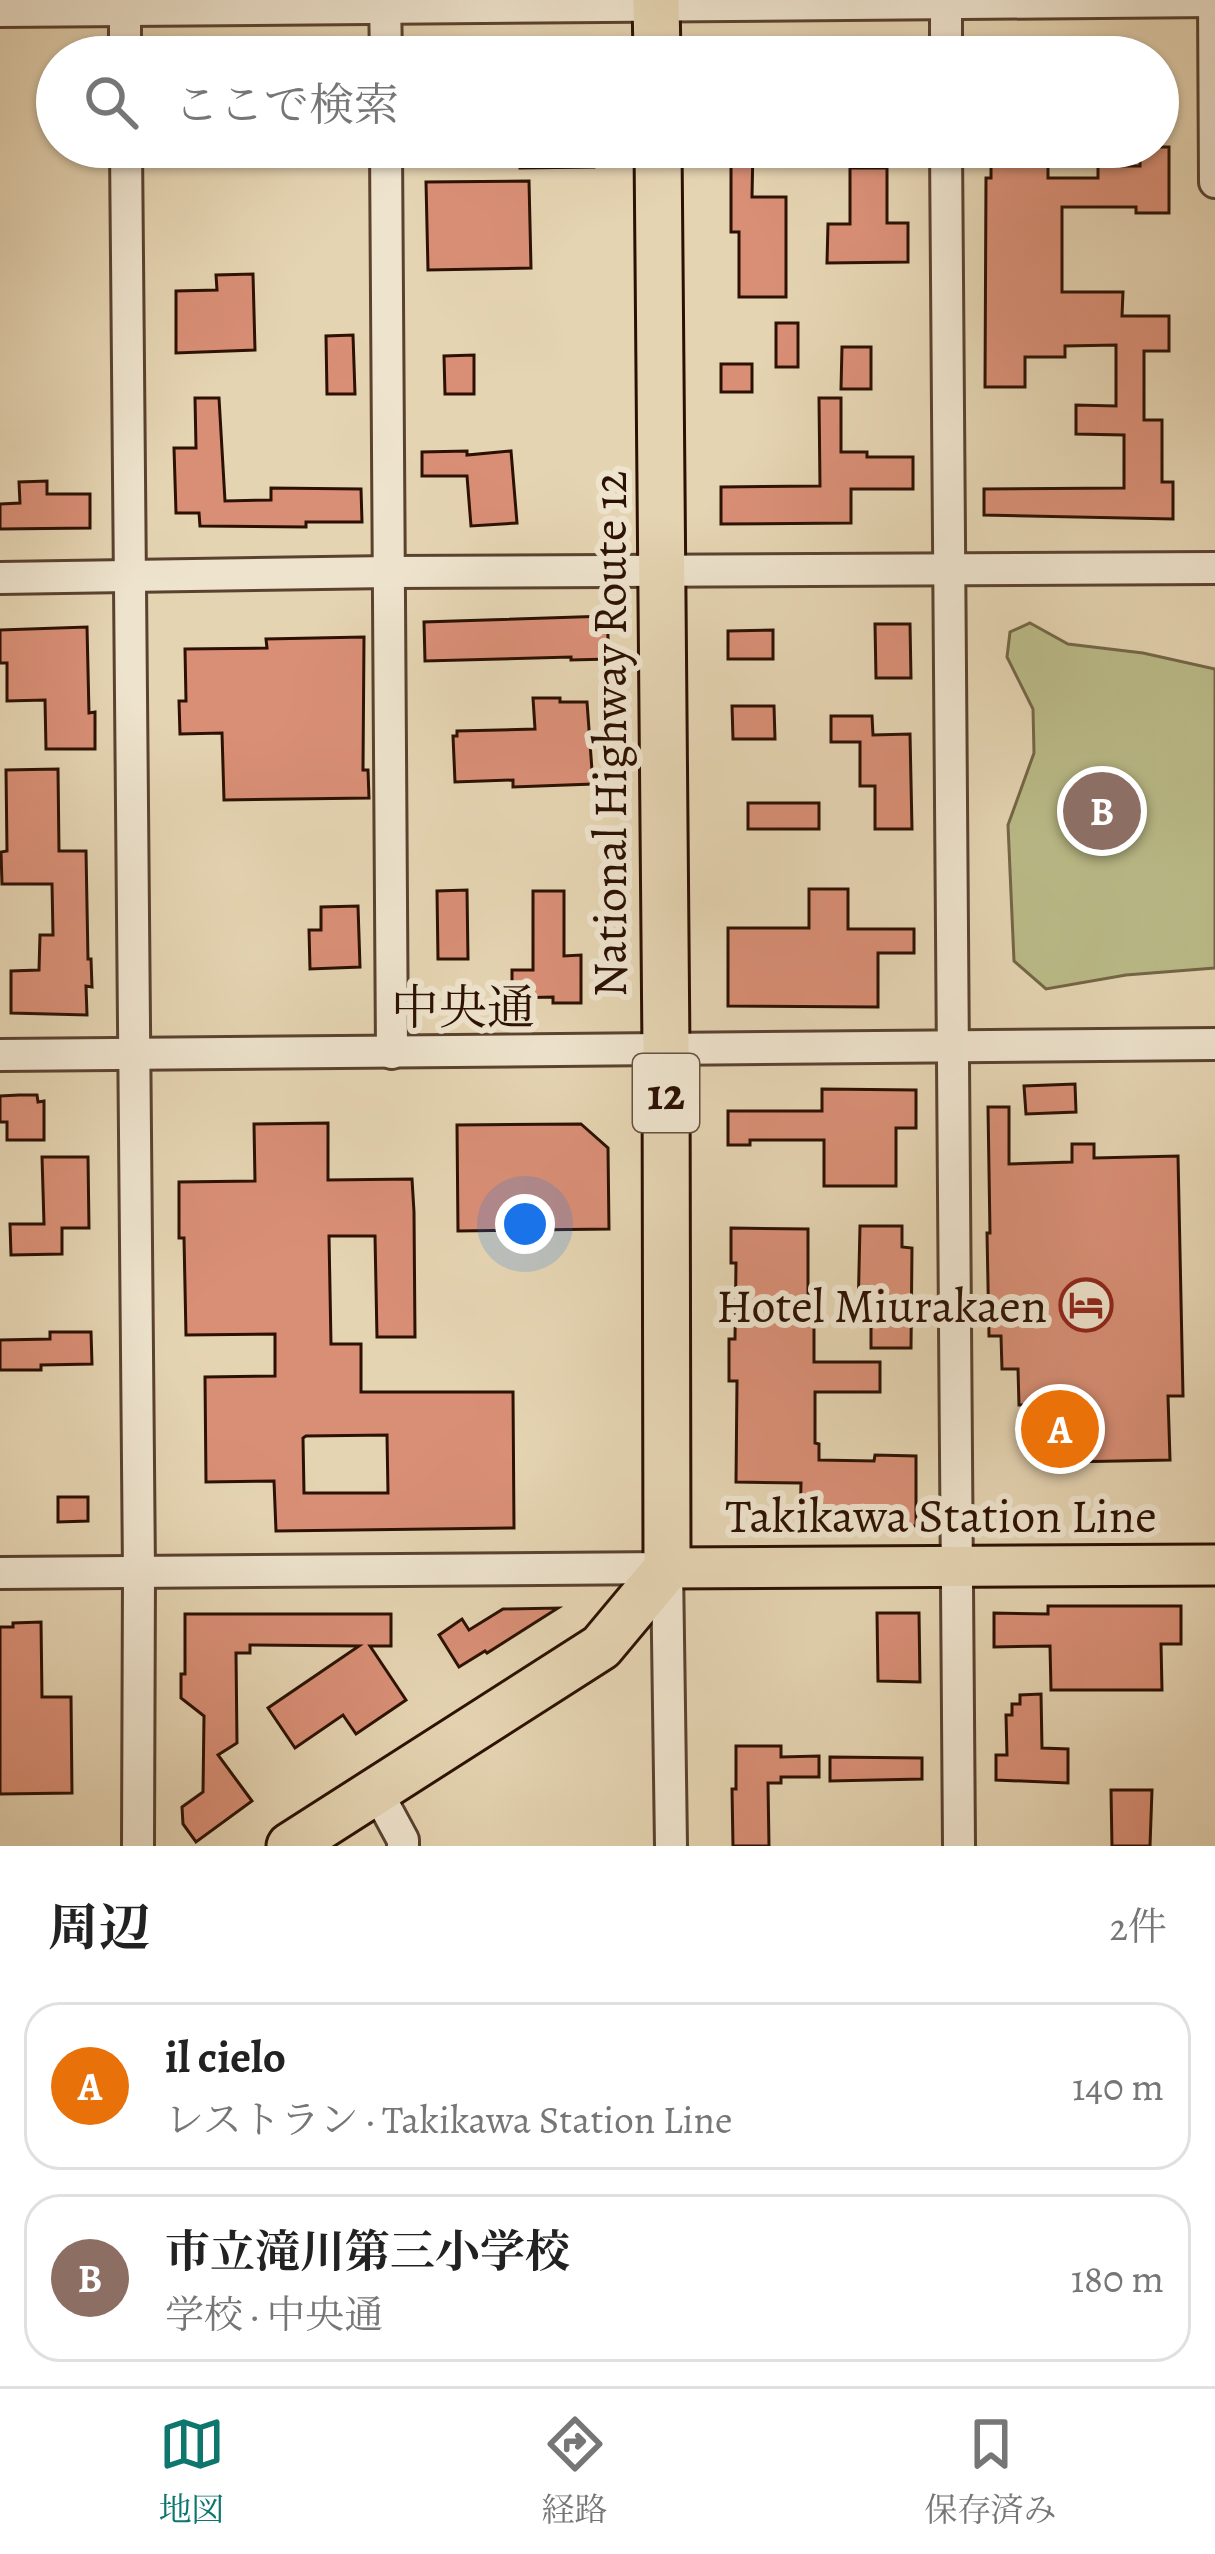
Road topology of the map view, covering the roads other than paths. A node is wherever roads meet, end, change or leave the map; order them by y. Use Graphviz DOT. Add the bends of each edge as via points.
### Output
graph roads {
  1 [pos="946,1"];
  2 [pos="1214,1"];
  3 [pos="656,3"];
  4 [pos="385,4"];
  5 [pos="125,6"];
  6 [pos="0,11"];
  7 [pos="386,36"];
  8 [pos="657,36"];
  9 [pos="946,36"];
  10 [pos="126,168"];
  11 [pos="386,168"];
  12 [pos="658,168"];
  13 [pos="946,168"];
  14 [pos="1215,182"];
  15 [pos="1215,568"];
  16 [pos="948,569"];
  17 [pos="390,572"];
  18 [pos="663,572"];
  19 [pos="0,578"];
  20 [pos="130,578"];
  21 [pos="1215,1044"];
  22 [pos="952,1048"];
  23 [pos="666,1051"];
  24 [pos="392,1053"];
  25 [pos="0,1055"];
  26 [pos="133,1055"];
  27 [pos="1215,1565"];
  28 [pos="957,1566"];
  29 [pos="667,1568"];
  30 [pos="139,1572"];
  31 [pos="0,1573"];
  32 [pos="376,1790"];
  33 [pos="139,1846"];
  34 [pos="290,1846"];
  35 [pos="403,1846"];
  36 [pos="671,1846"];
  37 [pos="959,1846"];
  1 -- 2 [label="street"];
  1 -- 3 [label="street"];
  1 -- 9 [label="street"];
  2 -- 14 [label="street"];
  3 -- 4 [label="street"];
  3 -- 8 [label="highway"];
  4 -- 5 [label="street"];
  4 -- 7 [label="street"];
  5 -- 6 [label="street"];
  10 -- 20 [label="street"];
  11 -- 17 [label="street"];
  12 -- 18 [label="highway, National Highway Route 12 / 12"];
  13 -- 16 [label="street"];
  15 -- 16 [label="street"];
  16 -- 18 [label="street"];
  16 -- 22 [label="street"];
  17 -- 18 [label="street"];
  17 -- 20 [label="street"];
  17 -- 24 [label="street"];
  18 -- 23 [label="highway, National Highway Route 12 / 12"];
  19 -- 20 [label="street"];
  20 -- 26 [label="street"];
  21 -- 22 [label="street, 中央通"];
  22 -- 23 [label="street, 中央通"];
  22 -- 28 [label="street"];
  23 -- 24 [label="street, 中央通"];
  23 -- 29 [label="highway, National Highway Route 12 / 12"];
  24 -- 26 [label="street, 中央通"];
  25 -- 26 [label="street, 中央通"];
  26 -- 30 [label="street"];
  27 -- 28 [label="main road, Takikawa Station Line"];
  28 -- 29 [label="main road, Takikawa Station Line"];
  28 -- 37 [label="street"];
  29 -- 30 [label="street"];
  29 -- 32 [label="highway" via="601,1647"];
  29 -- 36 [label="street"];
  30 -- 31 [label="street"];
  30 -- 33 [label="street"];
  32 -- 34 [label="highway"];
  32 -- 35 [label="street"];
}
